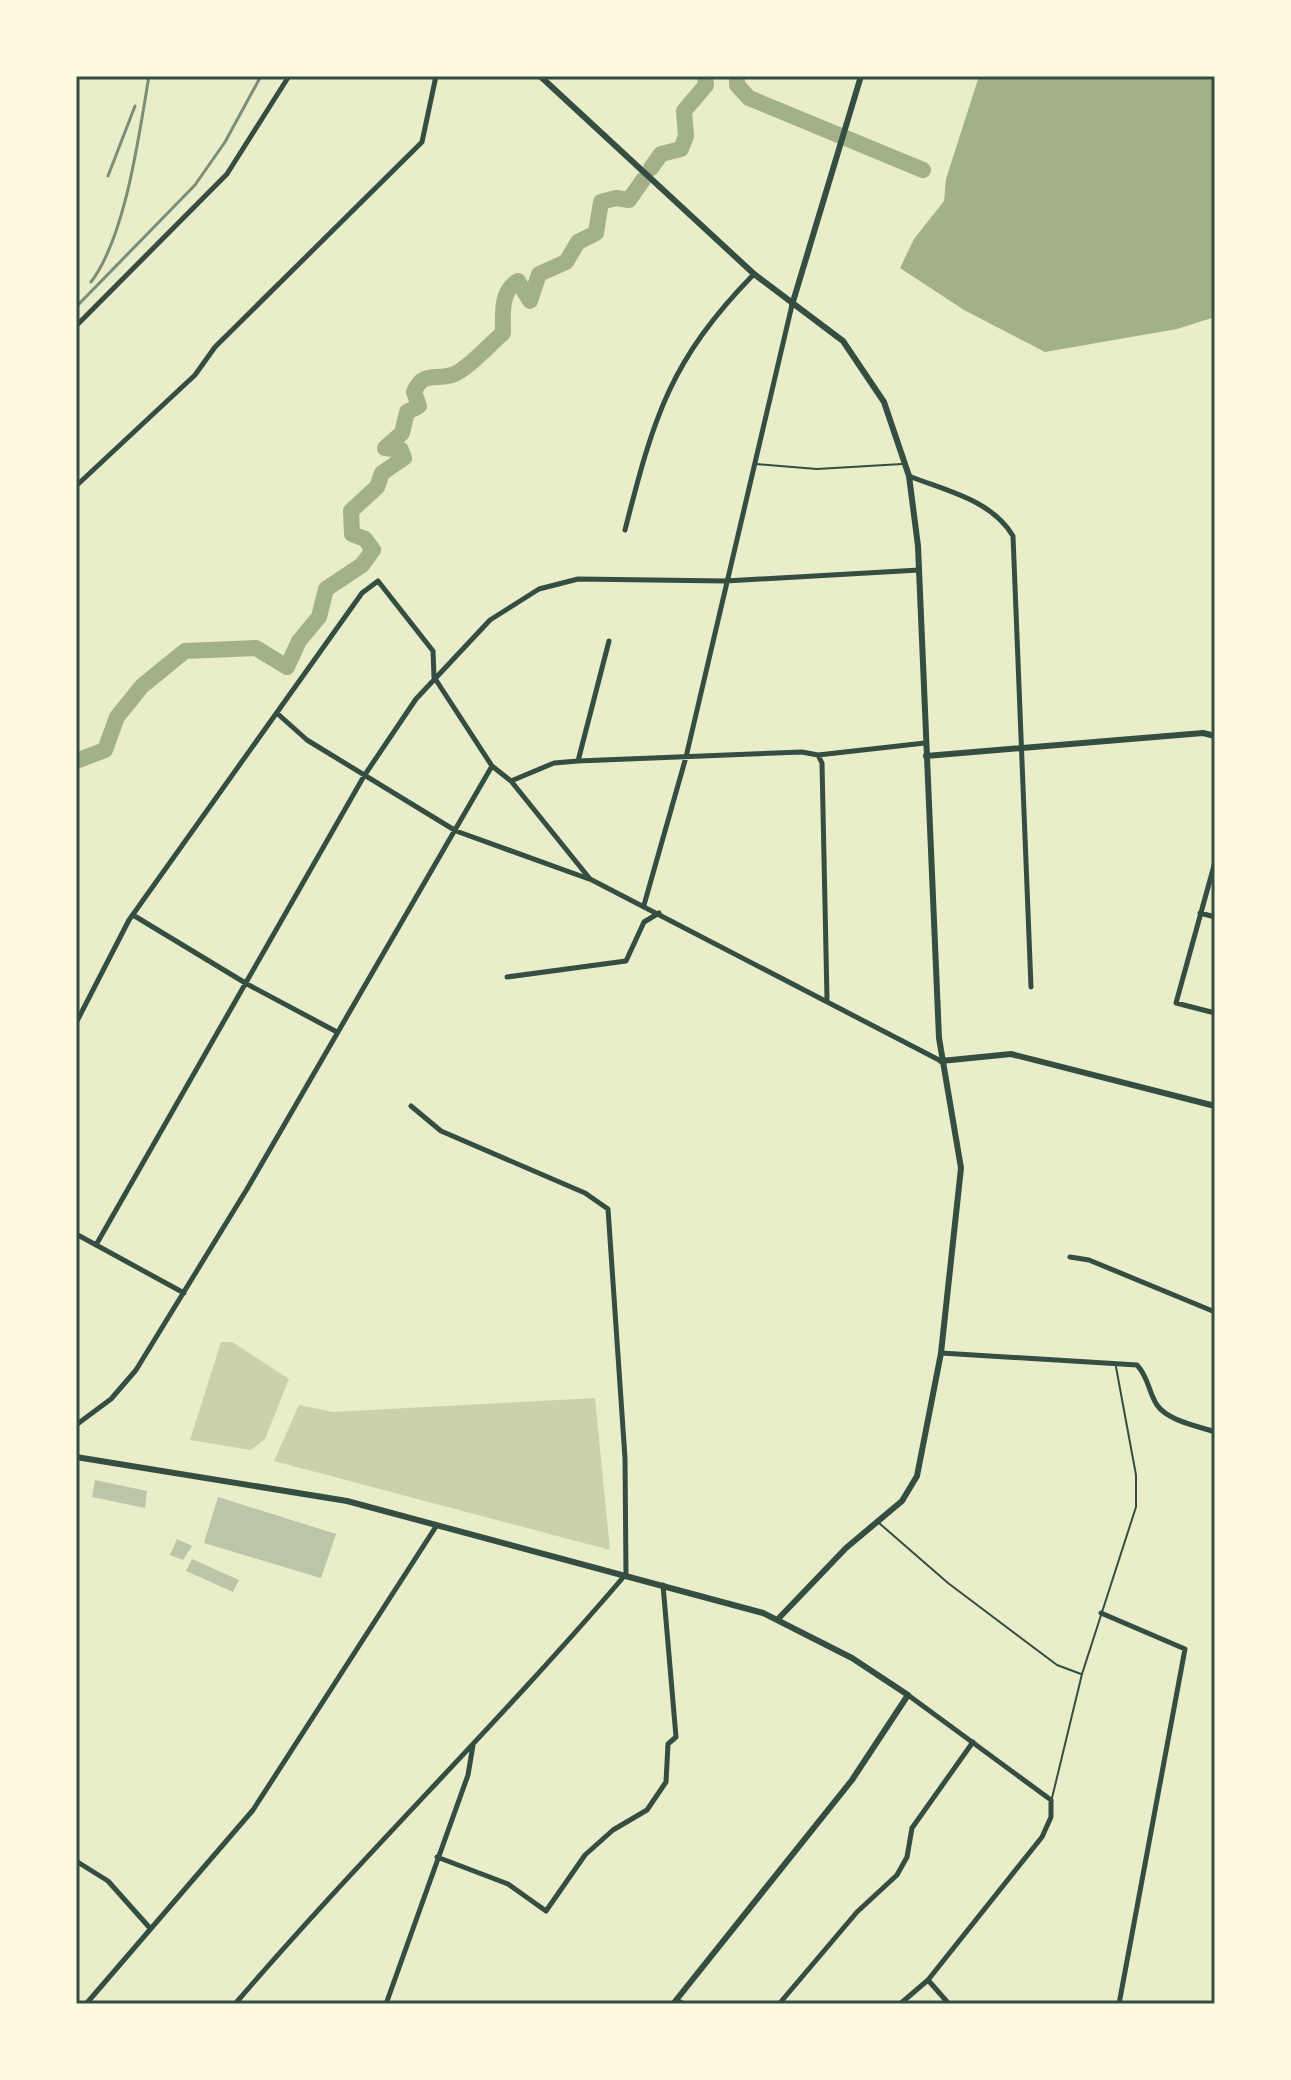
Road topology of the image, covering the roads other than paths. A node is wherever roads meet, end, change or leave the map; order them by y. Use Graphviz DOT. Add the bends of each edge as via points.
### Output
graph roads {
  1 [pos="289,76"];
  2 [pos="436,76"];
  3 [pos="540,76"];
  4 [pos="861,76"];
  5 [pos="754,274"];
  6 [pos="792,305"];
  7 [pos="76,326"];
  8 [pos="904,463"];
  9 [pos="755,464"];
  10 [pos="909,476"];
  11 [pos="76,486"];
  12 [pos="625,530"];
  13 [pos="919,570"];
  14 [pos="726,581"];
  15 [pos="609,641"];
  16 [pos="434,677"];
  17 [pos="279,714"];
  18 [pos="1215,736"];
  19 [pos="925,743"];
  20 [pos="1021,748"];
  21 [pos="818,755"];
  22 [pos="926,756"];
  23 [pos="686,757"];
  24 [pos="578,761"];
  25 [pos="492,766"];
  26 [pos="364,776"];
  27 [pos="511,781"];
  28 [pos="456,831"];
  29 [pos="1215,862"];
  30 [pos="590,879"];
  31 [pos="644,905"];
  32 [pos="660,913"];
  33 [pos="1200,913"];
  34 [pos="133,915"];
  35 [pos="1215,917"];
  36 [pos="507,977"];
  37 [pos="247,984"];
  38 [pos="1031,987"];
  39 [pos="827,999"];
  40 [pos="1215,1013"];
  41 [pos="76,1023"];
  42 [pos="337,1032"];
  43 [pos="941,1061"];
  44 [pos="411,1106"];
  45 [pos="1215,1106"];
  46 [pos="76,1234"];
  47 [pos="96,1245"];
  48 [pos="1070,1257"];
  49 [pos="184,1293"];
  50 [pos="1215,1312"];
  51 [pos="941,1353"];
  52 [pos="1115,1361"];
  53 [pos="76,1425"];
  54 [pos="1215,1432"];
  55 [pos="76,1457"];
  56 [pos="878,1522"];
  57 [pos="437,1525"];
  58 [pos="626,1574"];
  59 [pos="663,1584"];
  60 [pos="1101,1613"];
  61 [pos="779,1618"];
  62 [pos="1082,1674"];
  63 [pos="908,1695"];
  64 [pos="973,1742"];
  65 [pos="473,1744"];
  66 [pos="1051,1800"];
  67 [pos="437,1857"];
  68 [pos="76,1861"];
  69 [pos="149,1927"];
  70 [pos="928,1980"];
  71 [pos="674,2002"];
  72 [pos="86,2004"];
  73 [pos="235,2004"];
  74 [pos="386,2004"];
  75 [pos="684,2004"];
  76 [pos="779,2004"];
  77 [pos="900,2004"];
  78 [pos="949,2004"];
  79 [pos="1119,2004"];
  1 -- 7 [label="street" via="227,174"];
  2 -- 11 [label="street" via="422,142 215,347 195,375"];
  3 -- 5 [label="street"];
  4 -- 6 [label="street"];
  5 -- 6 [label="street"];
  5 -- 12 [label="street" via="716,313 676,372 651,428"];
  6 -- 8 [label="street" via="843,341 884,402"];
  6 -- 9 [label="street"];
  8 -- 9 [label="lane" via="817,469"];
  8 -- 10 [label="street"];
  9 -- 14 [label="street"];
  10 -- 13 [label="street"];
  10 -- 20 [label="street" via="983,506 1003,520 1013,536"];
  13 -- 14 [label="street"];
  13 -- 19 [label="street"];
  14 -- 16 [label="street" via="578,579 539,589 490,620"];
  14 -- 23 [label="street"];
  15 -- 24 [label="street"];
  16 -- 17 [label="street" via="433,651 378,581 362,593"];
  16 -- 25 [label="street"];
  16 -- 26 [label="street"];
  17 -- 26 [label="street" via="307,740"];
  17 -- 34 [label="street"];
  18 -- 20 [label="street"];
  19 -- 21 [label="street"];
  19 -- 22 [label="street"];
  20 -- 22 [label="street"];
  20 -- 38 [label="street"];
  21 -- 23 [label="street"];
  21 -- 39 [label="street" via="823,778"];
  22 -- 43 [label="street"];
  23 -- 24 [label="street"];
  23 -- 31 [label="street"];
  24 -- 27 [label="street" via="554,763"];
  25 -- 27 [label="street"];
  25 -- 28 [label="street"];
  26 -- 28 [label="street"];
  26 -- 37 [label="street"];
  27 -- 30 [label="street"];
  28 -- 30 [label="street"];
  28 -- 42 [label="street"];
  29 -- 33 [label="street"];
  30 -- 31 [label="street"];
  31 -- 32 [label="street"];
  32 -- 36 [label="street" via="644,922 626,961"];
  32 -- 39 [label="street"];
  33 -- 35 [label="street"];
  33 -- 40 [label="street" via="1176,1003"];
  34 -- 37 [label="street"];
  34 -- 41 [label="street"];
  37 -- 42 [label="street"];
  37 -- 47 [label="street"];
  39 -- 43 [label="street"];
  42 -- 49 [label="street"];
  43 -- 45 [label="street" via="1011,1054"];
  43 -- 51 [label="street" via="961,1168"];
  44 -- 58 [label="street" via="441,1131 585,1193 608,1209 628,1520"];
  46 -- 47 [label="street"];
  47 -- 49 [label="street"];
  48 -- 50 [label="street"];
  49 -- 53 [label="street" via="136,1370 111,1399"];
  51 -- 52 [label="street"];
  51 -- 56 [label="street" via="921,1469 902,1501"];
  52 -- 54 [label="street" via="1137,1365 1147,1376 1157,1405 1168,1415"];
  52 -- 60 [label="lane" via="1136,1475 1136,1507"];
  55 -- 57 [label="street" via="347,1501"];
  56 -- 61 [label="street"];
  56 -- 62 [label="lane" via="1057,1665"];
  57 -- 58 [label="street"];
  57 -- 69 [label="street" via="276,1779 190,1886"];
  58 -- 59 [label="street"];
  58 -- 65 [label="street"];
  59 -- 61 [label="street"];
  59 -- 67 [label="street" via="676,1737 668,1744 666,1782 647,1810 585,1855 546,1911 508,1884"];
  60 -- 62 [label="lane"];
  60 -- 79 [label="street" via="1185,1649"];
  61 -- 63 [label="street"];
  62 -- 66 [label="lane"];
  63 -- 64 [label="street"];
  63 -- 71 [label="street" via="852,1780"];
  64 -- 66 [label="street"];
  64 -- 76 [label="street" via="912,1828 907,1857 897,1875 857,1912"];
  65 -- 67 [label="street" via="468,1775"];
  65 -- 73 [label="street" via="315,1910"];
  66 -- 70 [label="street" via="1051,1817 1042,1837"];
  67 -- 74 [label="street"];
  68 -- 69 [label="street" via="108,1881"];
  69 -- 72 [label="street"];
  70 -- 77 [label="street"];
  70 -- 78 [label="street"];
  71 -- 75 [label="street"];
}
